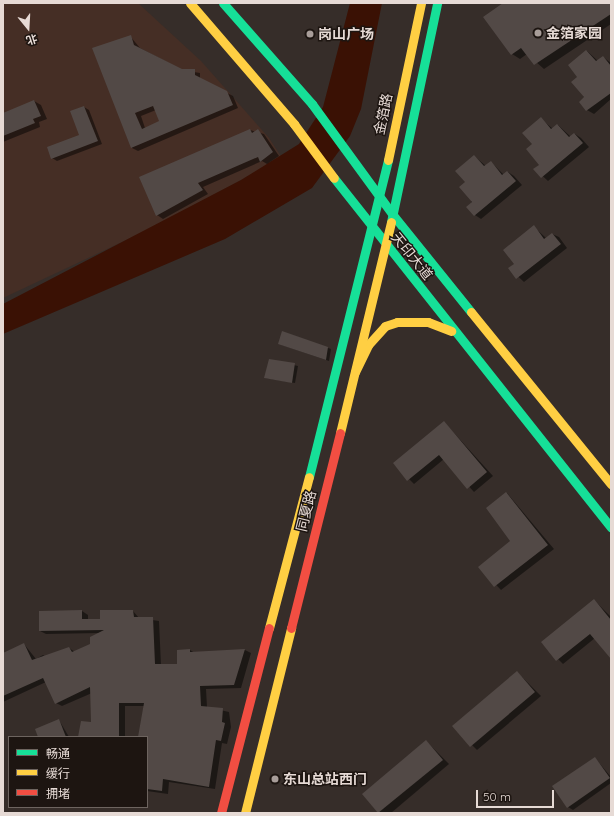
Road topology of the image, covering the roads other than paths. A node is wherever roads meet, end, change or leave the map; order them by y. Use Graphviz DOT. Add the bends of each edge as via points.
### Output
graph roads {
  1 [pos="190,3"];
  2 [pos="223,3"];
  3 [pos="421,3"];
  4 [pos="437,3"];
  5 [pos="380,197"];
  6 [pos="393,215"];
  7 [pos="373,230"];
  8 [pos="386,247"];
  9 [pos="455,333"];
  10 [pos="355,372"];
  11 [pos="611,484"];
  12 [pos="611,528"];
  13 [pos="221,813"];
  14 [pos="245,813"];
  1 -- 7 [label="main road, 天印大道" via="294,124"];
  2 -- 5 [label="main road, 天印大道" via="312,104"];
  3 -- 5 [label="main road, 金箔路"];
  4 -- 6 [label="main road"];
  5 -- 6 [label="main road, 天印大道"];
  5 -- 7 [label="main road, 金箔路"];
  6 -- 8 [label="main road, 同夏路"];
  6 -- 11 [label="main road, 天印大道"];
  7 -- 8 [label="main road, 天印大道"];
  7 -- 13 [label="main road, 同夏路"];
  8 -- 9 [label="main road, 天印大道"];
  8 -- 10 [label="main road, 同夏路"];
  9 -- 10 [label="main road" via="428,322 397,322 386,326 368,345"];
  9 -- 12 [label="main road, 天印大道"];
  10 -- 14 [label="main road, 同夏路"];
}
